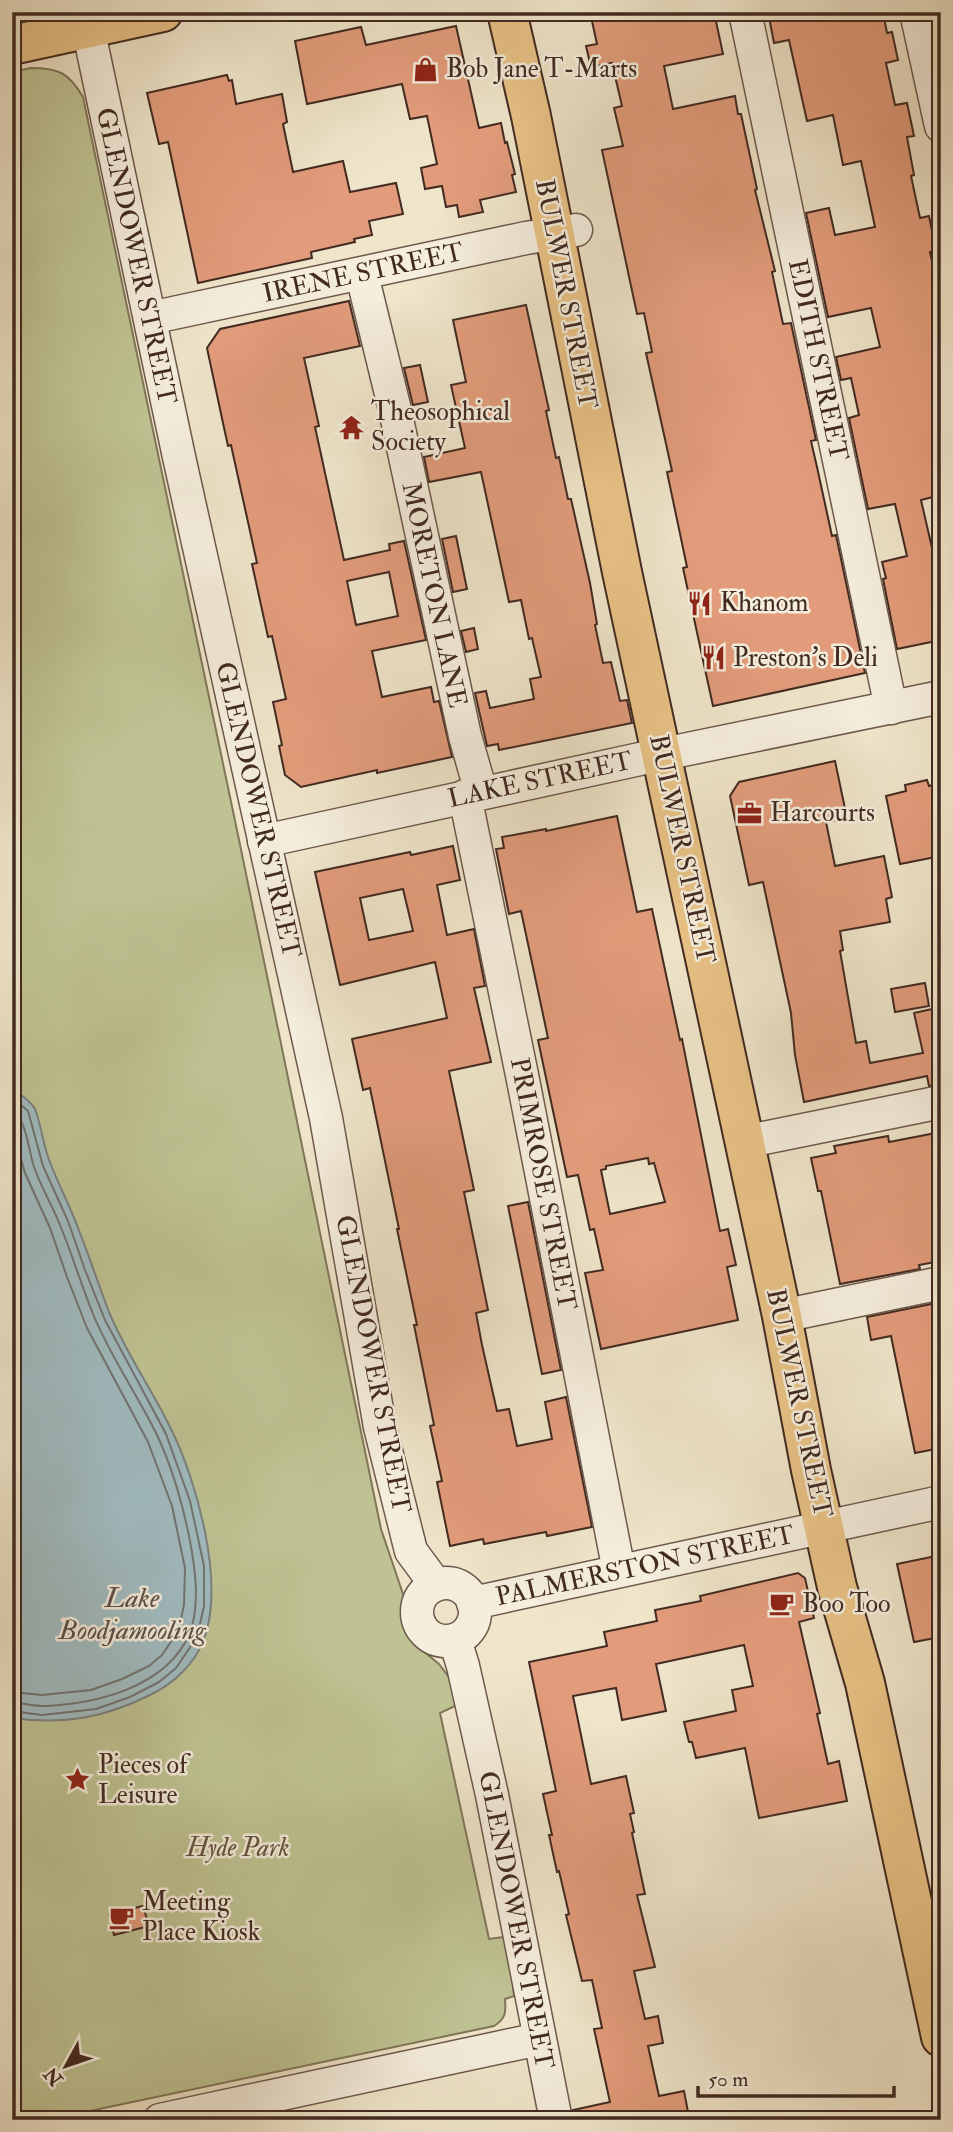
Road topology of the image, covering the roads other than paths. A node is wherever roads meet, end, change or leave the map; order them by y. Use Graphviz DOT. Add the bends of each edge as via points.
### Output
graph roads {
  1 [pos="163,12"];
  2 [pos="507,12"];
  3 [pos="531,12"];
  4 [pos="746,12"];
  5 [pos="916,12"];
  6 [pos="89,28"];
  7 [pos="12,45"];
  8 [pos="941,126"];
  9 [pos="565,232"];
  10 [pos="362,275"];
  11 [pos="149,318"];
  12 [pos="941,697"];
  13 [pos="891,708"];
  14 [pos="673,751"];
  15 [pos="473,794"];
  16 [pos="264,841"];
  17 [pos="941,1102"];
  18 [pos="756,1140"];
  19 [pos="941,1283"];
  20 [pos="794,1314"];
  21 [pos="941,1502"];
  22 [pos="835,1525"];
  23 [pos="619,1571"];
  24 [pos="436,1585"];
  25 [pos="473,1603"];
  26 [pos="454,1640"];
  27 [pos="941,2037"];
  28 [pos="539,2039"];
  29 [pos="160,2120"];
  30 [pos="556,2120"];
  1 -- 6 [label="main road"];
  2 -- 9 [label="main road, BULWER STREET"];
  3 -- 9 [label="main road, BULWER STREET"];
  4 -- 13 [label="street, EDITH STREET"];
  5 -- 8 [label="street"];
  6 -- 7 [label="main road"];
  6 -- 11 [label="street, GLENDOWER STREET"];
  9 -- 10 [label="street, IRENE STREET"];
  9 -- 14 [label="main road, BULWER STREET" via="620,559"];
  10 -- 11 [label="street, IRENE STREET"];
  10 -- 15 [label="street, MORETON LANE" via="465,736"];
  11 -- 16 [label="street, GLENDOWER STREET"];
  12 -- 13 [label="street, LAKE STREET"];
  13 -- 14 [label="street, LAKE STREET"];
  14 -- 15 [label="street, LAKE STREET"];
  14 -- 18 [label="main road, BULWER STREET"];
  15 -- 16 [label="street, LAKE STREET"];
  15 -- 23 [label="street, PRIMROSE STREET" via="522,1075"];
  16 -- 24 [label="street, GLENDOWER STREET" via="326,1118 380,1427 411,1551"];
  17 -- 18 [label="street"];
  18 -- 20 [label="main road, BULWER STREET"];
  19 -- 20 [label="street"];
  20 -- 22 [label="main road, BULWER STREET" via="811,1470"];
  21 -- 22 [label="street, PALMERSTON STREET"];
  22 -- 23 [label="street, PALMERSTON STREET"];
  22 -- 27 [label="main road, BULWER STREET" via="837,1587 865,1683"];
  23 -- 25 [label="street, PALMERSTON STREET"];
  24 -- 25 [label="street" via="456,1585"];
  24 -- 26 [label="street" via="420,1599 418,1621 433,1638"];
  25 -- 26 [label="street" via="470,1628"];
  26 -- 28 [label="street, GLENDOWER STREET" via="464,1666 492,1795"];
  28 -- 29 [label="street"];
  28 -- 30 [label="street, GLENDOWER STREET"];
}
